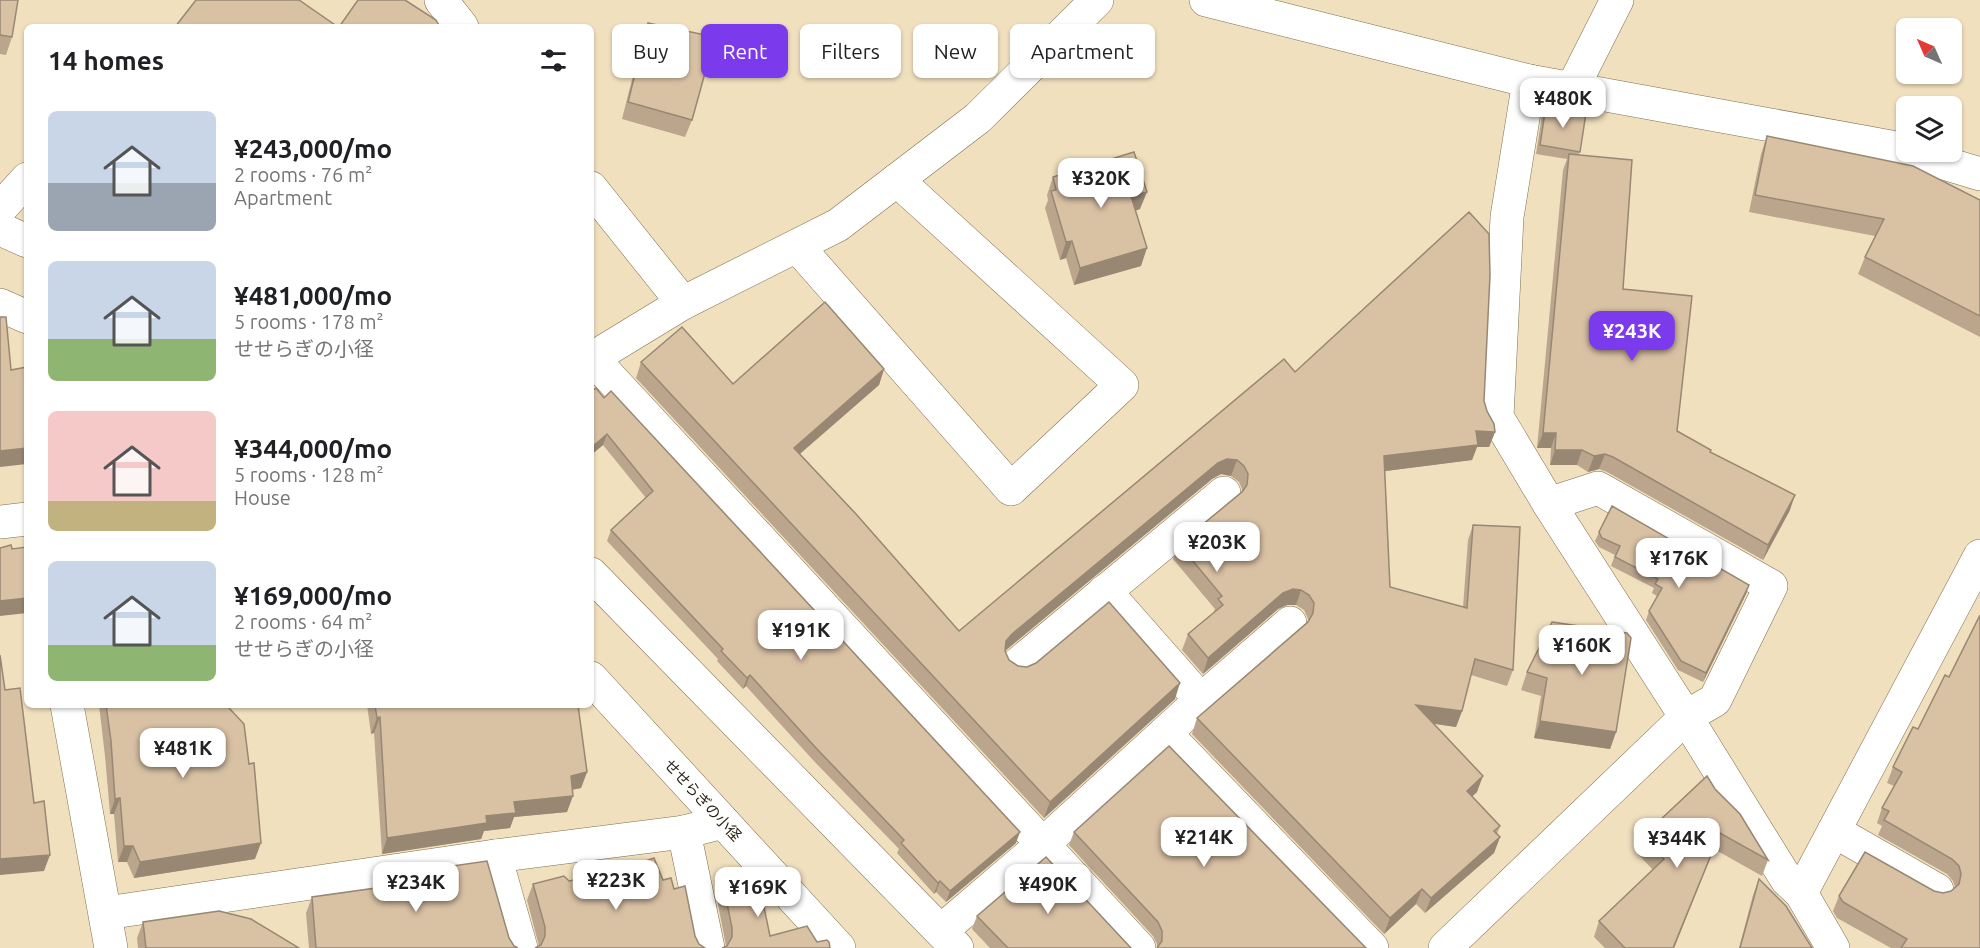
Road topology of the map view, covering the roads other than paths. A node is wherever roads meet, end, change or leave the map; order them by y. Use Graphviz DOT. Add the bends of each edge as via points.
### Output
graph roads {
  1 [pos="441,0"];
  2 [pos="1096,0"];
  3 [pos="1206,0"];
  4 [pos="1617,0"];
  5 [pos="460,24"];
  6 [pos="1529,81"];
  7 [pos="1572,89"];
  8 [pos="1980,174"];
  9 [pos="897,180"];
  10 [pos="24,182"];
  11 [pos="594,192"];
  12 [pos="0,208"];
  13 [pos="0,229"];
  14 [pos="24,240"];
  15 [pos="797,246"];
  16 [pos="683,303"];
  17 [pos="0,305"];
  18 [pos="24,315"];
  19 [pos="594,358"];
  20 [pos="594,361"];
  21 [pos="1224,493"];
  22 [pos="1549,504"];
  23 [pos="24,519"];
  24 [pos="0,522"];
  25 [pos="1980,556"];
  26 [pos="594,577"];
  27 [pos="1105,591"];
  28 [pos="1290,622"];
  29 [pos="1018,664"];
  30 [pos="594,681"];
  31 [pos="1202,700"];
  32 [pos="68,708"];
  33 [pos="1686,717"];
  34 [pos="1165,733"];
  35 [pos="723,822"];
  36 [pos="1834,831"];
  37 [pos="684,832"];
  38 [pos="1043,844"];
  39 [pos="495,856"];
  40 [pos="1937,890"];
  41 [pos="1801,893"];
  42 [pos="106,913"];
  43 [pos="949,939"];
  44 [pos="111,948"];
  45 [pos="521,948"];
  46 [pos="708,948"];
  47 [pos="839,948"];
  48 [pos="1139,948"];
  49 [pos="1372,948"];
  50 [pos="1445,948"];
  51 [pos="1833,948"];
  1 -- 5 [label="street"];
  2 -- 9 [label="street" via="978,118"];
  3 -- 6 [label="street"];
  4 -- 7 [label="street"];
  6 -- 7 [label="street"];
  6 -- 22 [label="street" via="1507,217 1497,417"];
  7 -- 8 [label="street" via="1891,147"];
  9 -- 15 [label="street" via="838,225"];
  9 -- 15 [label="street" via="1122,385 1011,489"];
  10 -- 12 [label="street"];
  11 -- 16 [label="street"];
  13 -- 14 [label="street"];
  15 -- 16 [label="street"];
  16 -- 19 [label="street"];
  17 -- 18 [label="street"];
  20 -- 38 [label="street"];
  21 -- 27 [label="street"];
  22 -- 33 [label="street"];
  22 -- 33 [label="street" via="1598,488 1771,586 1715,700"];
  23 -- 24 [label="street"];
  25 -- 36 [label="street"];
  26 -- 43 [label="street"];
  27 -- 29 [label="street"];
  27 -- 31 [label="street"];
  28 -- 31 [label="street"];
  30 -- 35 [label="street, せせらぎの小径"];
  31 -- 34 [label="street"];
  32 -- 42 [label="street"];
  33 -- 41 [label="street" via="1787,880"];
  33 -- 50 [label="street"];
  34 -- 38 [label="street"];
  34 -- 49 [label="street"];
  35 -- 37 [label="street"];
  35 -- 47 [label="street, せせらぎの小径"];
  36 -- 40 [label="street"];
  36 -- 41 [label="street"];
  37 -- 39 [label="street"];
  37 -- 46 [label="street"];
  38 -- 43 [label="street"];
  38 -- 48 [label="street"];
  39 -- 42 [label="street"];
  39 -- 45 [label="street"];
  41 -- 51 [label="street"];
  42 -- 44 [label="street"];
}
